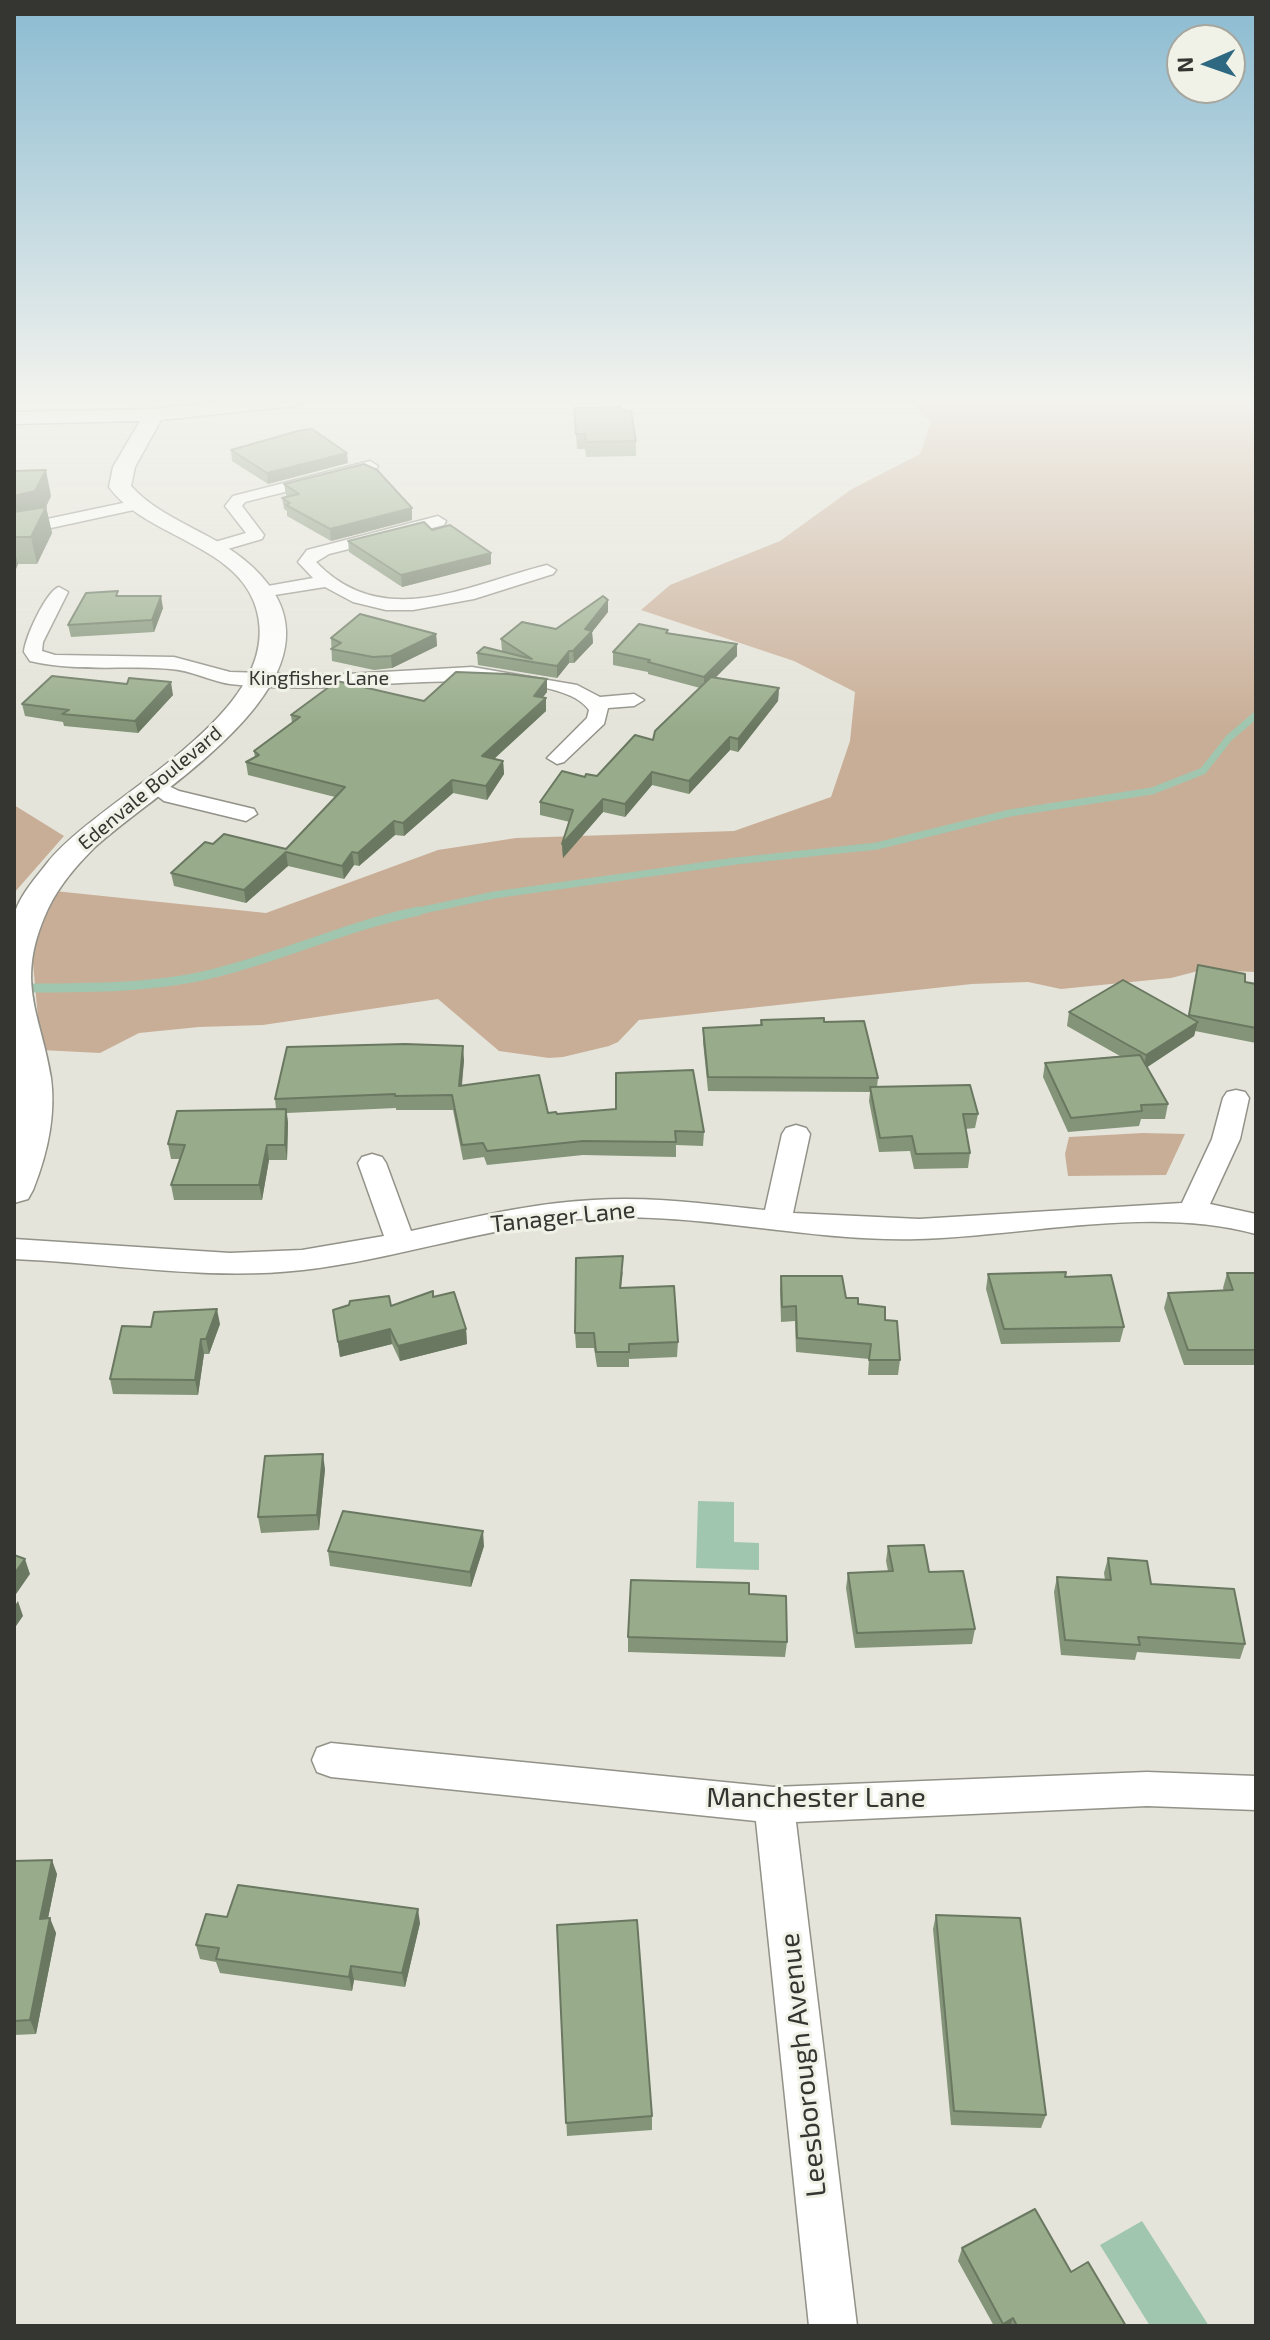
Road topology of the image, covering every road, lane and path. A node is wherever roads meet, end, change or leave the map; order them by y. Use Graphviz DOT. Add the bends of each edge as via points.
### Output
graph roads {
  1 [pos="120,509"];
  2 [pos="145,509"];
  3 [pos="236,509"];
  4 [pos="438,521"];
  5 [pos="14,531"];
  6 [pos="214,548"];
  7 [pos="547,570"];
  8 [pos="329,581"];
  9 [pos="59,592"];
  10 [pos="262,592"];
  11 [pos="260,679"];
  12 [pos="634,700"];
  13 [pos="596,703"];
  14 [pos="557,758"];
  15 [pos="154,785"];
  16 [pos="246,814"];
  17 [pos="1236,1098"];
  18 [pos="796,1134"];
  19 [pos="372,1163"];
  20 [pos="14,1190"];
  21 [pos="1193,1211"];
  22 [pos="777,1222"];
  23 [pos="1256,1224"];
  24 [pos="401,1244"];
  25 [pos="14,1249"];
  26 [pos="331,1760"];
  27 [pos="1256,1793"];
  28 [pos="774,1805"];
  29 [pos="833,2326"];
  1 -- 5 [label="street"];
  2 -- 6 [label="street, Edenvale Boulevard"];
  3 -- 6 [label="street" via="256,535"];
  4 -- 8 [label="street" via="313,554 307,562"];
  6 -- 10 [label="street, Edenvale Boulevard"];
  7 -- 8 [label="street" via="432,602 398,606 366,603"];
  8 -- 10 [label="street"];
  9 -- 11 [label="street, Kingfisher Lane" via="34,642 37,657 174,663 229,678"];
  10 -- 11 [label="street, Edenvale Boulevard" via="273,633"];
  11 -- 13 [label="street, Kingfisher Lane" via="472,673 577,691"];
  11 -- 15 [label="street, Edenvale Boulevard" via="234,716"];
  12 -- 13 [label="street"];
  13 -- 14 [label="street" via="597,720"];
  15 -- 16 [label="street" via="172,796"];
  15 -- 20 [label="street, Edenvale Boulevard" via="81,843 51,879 29,918 16,959 15,1001 34,1089 31,1133"];
  17 -- 21 [label="street" via="1226,1139"];
  18 -- 22 [label="street"];
  19 -- 24 [label="street"];
  21 -- 22 [label="street, Tanager Lane" via="918,1229"];
  21 -- 23 [label="street, Tanager Lane"];
  22 -- 24 [label="street, Tanager Lane" via="661,1208 591,1209 521,1217"];
  24 -- 25 [label="street, Tanager Lane" via="299,1260 219,1265"];
  26 -- 28 [label="street, Manchester Lane"];
  27 -- 28 [label="street, Manchester Lane" via="1147,1789"];
  28 -- 29 [label="street, Leesborough Avenue"];
}
